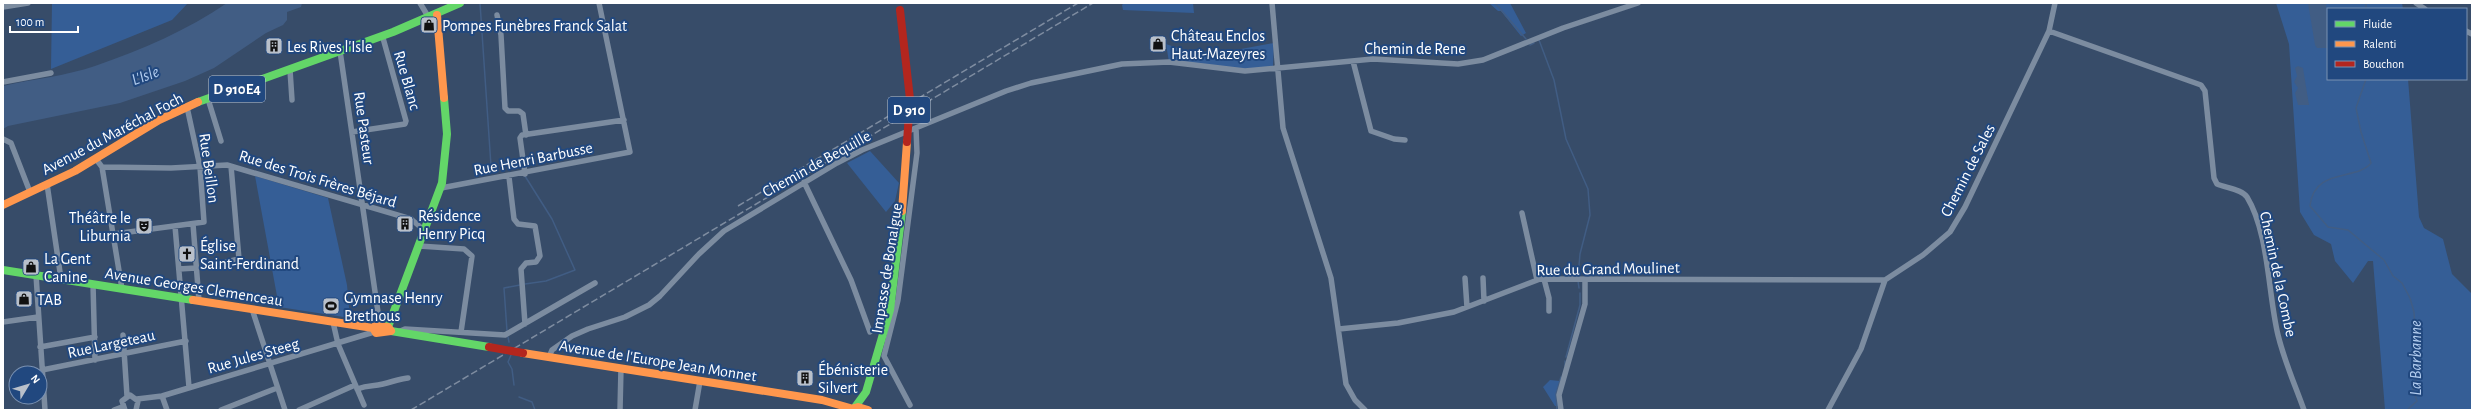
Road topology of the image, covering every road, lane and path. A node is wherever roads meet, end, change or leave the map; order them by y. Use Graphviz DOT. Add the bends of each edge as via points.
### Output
graph roads {
  1 [pos="28,3"];
  2 [pos="420,3"];
  3 [pos="460,3"];
  4 [pos="600,3"];
  5 [pos="1272,3"];
  6 [pos="1638,3"];
  7 [pos="2055,3"];
  8 [pos="900,6"];
  9 [pos="3,7"];
  10 [pos="433,16"];
  11 [pos="497,16"];
  12 [pos="2049,31"];
  13 [pos="383,38"];
  14 [pos="340,51"];
  15 [pos="1353,61"];
  16 [pos="1278,68"];
  17 [pos="290,70"];
  18 [pos="51,73"];
  19 [pos="3,82"];
  20 [pos="208,99"];
  21 [pos="292,100"];
  22 [pos="187,107"];
  23 [pos="624,120"];
  24 [pos="916,128"];
  25 [pos="352,132"];
  26 [pos="526,135"];
  27 [pos="3,139"];
  28 [pos="1405,140"];
  29 [pos="222,141"];
  30 [pos="96,159"];
  31 [pos="231,166"];
  32 [pos="102,167"];
  33 [pos="200,167"];
  34 [pos="525,174"];
  35 [pos="509,177"];
  36 [pos="804,182"];
  37 [pos="47,184"];
  38 [pos="441,188"];
  39 [pos="30,192"];
  40 [pos="3,205"];
  41 [pos="363,206"];
  42 [pos="1522,213"];
  43 [pos="193,224"];
  44 [pos="175,226"];
  45 [pos="425,231"];
  46 [pos="114,234"];
  47 [pos="419,246"];
  48 [pos="226,262"];
  49 [pos="196,268"];
  50 [pos="179,269"];
  51 [pos="6,270"];
  52 [pos="36,275"];
  53 [pos="1465,278"];
  54 [pos="1483,278"];
  55 [pos="61,279"];
  56 [pos="1540,279"];
  57 [pos="1585,280"];
  58 [pos="1885,280"];
  59 [pos="595,283"];
  60 [pos="93,284"];
  61 [pos="122,288"];
  62 [pos="182,298"];
  63 [pos="199,300"];
  64 [pos="1484,300"];
  65 [pos="1467,307"];
  66 [pos="252,309"];
  67 [pos="1549,311"];
  68 [pos="38,317"];
  69 [pos="3,322"];
  70 [pos="333,322"];
  71 [pos="525,324"];
  72 [pos="384,329"];
  73 [pos="1339,329"];
  74 [pos="461,332"];
  75 [pos="870,332"];
  76 [pos="123,335"];
  77 [pos="94,337"];
  78 [pos="186,341"];
  79 [pos="338,344"];
  80 [pos="40,347"];
  81 [pos="490,347"];
  82 [pos="124,354"];
  83 [pos="549,357"];
  84 [pos="95,360"];
  85 [pos="269,364"];
  86 [pos="42,365"];
  87 [pos="621,368"];
  88 [pos="48,369"];
  89 [pos="408,378"];
  90 [pos="700,381"];
  91 [pos="189,387"];
  92 [pos="356,387"];
  93 [pos="277,388"];
  94 [pos="866,392"];
  95 [pos="127,396"];
  96 [pos="162,396"];
  97 [pos="137,399"];
  98 [pos="822,400"];
  99 [pos="364,405"];
  100 [pos="910,405"];
  101 [pos="124,408"];
  102 [pos="851,408"];
  103 [pos="114,410"];
  104 [pos="136,410"];
  105 [pos="167,410"];
  106 [pos="221,410"];
  107 [pos="285,410"];
  108 [pos="299,410"];
  109 [pos="620,410"];
  110 [pos="695,410"];
  111 [pos="834,410"];
  112 [pos="867,410"];
  113 [pos="1365,410"];
  114 [pos="1561,410"];
  115 [pos="1828,410"];
  116 [pos="2304,410"];
  1 -- 9 [label="street"];
  2 -- 10 [label="street"];
  3 -- 10 [label="main road, Avenue du Maréchal Foch / D 910E4"];
  4 -- 23 [label="street"];
  5 -- 16 [label="street"];
  6 -- 15 [label="street, Chemin de Rene" via="1562,28 1483,60 1458,64 1407,59"];
  7 -- 12 [label="street, Chemin de Sales"];
  8 -- 94 [label="main road, D 910, bridge" via="910,100 902,211 890,310"];
  10 -- 13 [label="main road, Avenue du Maréchal Foch / D 910E4"];
  10 -- 38 [label="main road" via="447,134"];
  11 -- 26 [label="street" via="501,35 505,108 523,114"];
  12 -- 58 [label="street, Chemin de Sales" via="1965,207 1950,232"];
  12 -- 116 [label="street, Chemin de la Combe" via="2201,85 2205,91 2214,178 2217,184 2247,196 2254,212 2278,334"];
  13 -- 14 [label="main road, Avenue du Maréchal Foch / D 910E4"];
  13 -- 25 [label="street, Rue Blanc" via="406,121 405,124"];
  14 -- 17 [label="main road, Avenue du Maréchal Foch / D 910E4"];
  14 -- 25 [label="street, Rue Pasteur"];
  15 -- 16 [label="street, Chemin de Rene"];
  15 -- 28 [label="street" via="1371,131"];
  16 -- 24 [label="street, Chemin de Bequille" via="1245,71 1169,62 1122,64 1025,85"];
  16 -- 73 [label="street" via="1283,128 1331,278"];
  17 -- 20 [label="main road, Avenue du Maréchal Foch / D 910E4"];
  17 -- 21 [label="street"];
  18 -- 19 [label="street"];
  20 -- 22 [label="main road, Avenue du Maréchal Foch / D 910E4"];
  20 -- 29 [label="street"];
  22 -- 30 [label="main road, Avenue du Maréchal Foch / D 910E4" via="141,130"];
  22 -- 33 [label="street, Rue Beillon"];
  23 -- 26 [label="street"];
  23 -- 34 [label="street, Rue Henri Barbusse" via="630,152"];
  24 -- 36 [label="street, Chemin de Bequille" via="862,150"];
  24 -- 100 [label="street, Impasse de Bonalgue" via="917,153 898,300 884,356"];
  25 -- 41 [label="street, Rue Pasteur"];
  26 -- 34 [label="street" via="520,138"];
  27 -- 39 [label="street" via="11,142"];
  30 -- 32 [label="street"];
  30 -- 37 [label="main road, Avenue du Maréchal Foch / D 910E4"];
  31 -- 33 [label="street, Rue des Trois Frères Béjard"];
  31 -- 41 [label="street, Rue des Trois Frères Béjard"];
  31 -- 48 [label="street" via="239,260"];
  32 -- 33 [label="street, Rue des Trois Frères Béjard"];
  32 -- 46 [label="street"];
  33 -- 43 [label="street, Rue Beillon" via="204,222"];
  34 -- 35 [label="street, Rue Henri Barbusse"];
  35 -- 38 [label="street, Rue Henri Barbusse"];
  35 -- 71 [label="street" via="514,219 518,224 535,226 540,256 536,262 526,263 521,269"];
  36 -- 75 [label="street" via="851,280"];
  36 -- 83 [label="street, Chemin de Bequille" via="724,231 649,305 625,317 572,336 552,350"];
  37 -- 39 [label="main road, Avenue du Maréchal Foch / D 910E4"];
  37 -- 55 [label="street"];
  38 -- 45 [label="main road"];
  39 -- 40 [label="main road, Avenue du Maréchal Foch / D 910E4"];
  41 -- 45 [label="street, Rue des Trois Frères Béjard" via="411,219"];
  41 -- 72 [label="street, Rue Pasteur"];
  42 -- 56 [label="street"];
  43 -- 44 [label="street"];
  43 -- 49 [label="street"];
  44 -- 46 [label="street"];
  44 -- 50 [label="street"];
  45 -- 47 [label="main road"];
  46 -- 61 [label="street"];
  47 -- 72 [label="main road"];
  47 -- 74 [label="street" via="464,248 472,256"];
  49 -- 50 [label="street"];
  49 -- 63 [label="street"];
  50 -- 62 [label="street"];
  51 -- 52 [label="main road, Avenue Georges Clemenceau"];
  52 -- 55 [label="main road, Avenue Georges Clemenceau"];
  52 -- 68 [label="street"];
  53 -- 65 [label="street"];
  54 -- 64 [label="street"];
  55 -- 60 [label="main road, Avenue Georges Clemenceau"];
  56 -- 57 [label="street, Rue du Grand Moulinet"];
  56 -- 64 [label="street, Rue du Grand Moulinet"];
  56 -- 67 [label="street" via="1549,298"];
  57 -- 58 [label="street, Rue du Grand Moulinet"];
  57 -- 114 [label="street" via="1585,304 1559,395"];
  58 -- 115 [label="street" via="1861,349"];
  59 -- 71 [label="street, Avenue Georges Clemenceau"];
  60 -- 61 [label="main road, Avenue Georges Clemenceau"];
  60 -- 77 [label="street"];
  61 -- 62 [label="main road, Avenue Georges Clemenceau"];
  62 -- 63 [label="main road, Avenue Georges Clemenceau"];
  62 -- 78 [label="street"];
  63 -- 66 [label="main road, Avenue Georges Clemenceau"];
  64 -- 65 [label="street, Rue du Grand Moulinet"];
  65 -- 73 [label="street, Rue du Grand Moulinet" via="1398,323"];
  66 -- 70 [label="main road, Avenue Georges Clemenceau"];
  66 -- 85 [label="street"];
  68 -- 69 [label="street"];
  68 -- 80 [label="street"];
  70 -- 72 [label="main road, Avenue Georges Clemenceau"];
  70 -- 79 [label="street"];
  71 -- 74 [label="street, Avenue Georges Clemenceau" via="505,335"];
  72 -- 74 [label="street, Avenue Georges Clemenceau"];
  72 -- 79 [label="street, Rue Jules Steeg"];
  72 -- 81 [label="main road, Avenue Georges Clemenceau"];
  73 -- 113 [label="street" via="1346,384 1355,400"];
  76 -- 82 [label="street"];
  77 -- 80 [label="street"];
  77 -- 84 [label="street"];
  78 -- 82 [label="street, Rue Largeteau"];
  78 -- 91 [label="street"];
  79 -- 85 [label="street, Rue Jules Steeg"];
  79 -- 92 [label="street"];
  80 -- 86 [label="street"];
  81 -- 83 [label="main road, Avenue de l'Europe Jean Monnet, bridge"];
  82 -- 84 [label="street, Rue Largeteau"];
  82 -- 95 [label="street"];
  83 -- 87 [label="main road, Avenue de l'Europe Jean Monnet"];
  84 -- 88 [label="street, Rue Largeteau"];
  85 -- 91 [label="street, Rue Jules Steeg"];
  85 -- 93 [label="street"];
  87 -- 90 [label="main road, Avenue de l'Europe Jean Monnet"];
  87 -- 109 [label="street"];
  89 -- 92 [label="street" via="394,379 381,385"];
  90 -- 98 [label="main road, Avenue de l'Europe Jean Monnet"];
  90 -- 110 [label="street"];
  91 -- 96 [label="street, Rue Jules Steeg"];
  92 -- 99 [label="street"];
  92 -- 108 [label="street"];
  93 -- 106 [label="street"];
  93 -- 107 [label="street"];
  94 -- 102 [label="main road, D 910"];
  94 -- 112 [label="main road, D 910"];
  95 -- 97 [label="street"];
  95 -- 101 [label="street" via="123,399"];
  96 -- 97 [label="street, Rue Jules Steeg"];
  96 -- 105 [label="street"];
  97 -- 104 [label="street" via="139,405"];
  98 -- 102 [label="main road, Avenue de l'Europe Jean Monnet"];
  98 -- 111 [label="main road"];
  101 -- 103 [label="street"];
  102 -- 112 [label="main road, Avenue de l'Europe Jean Monnet"];
}
